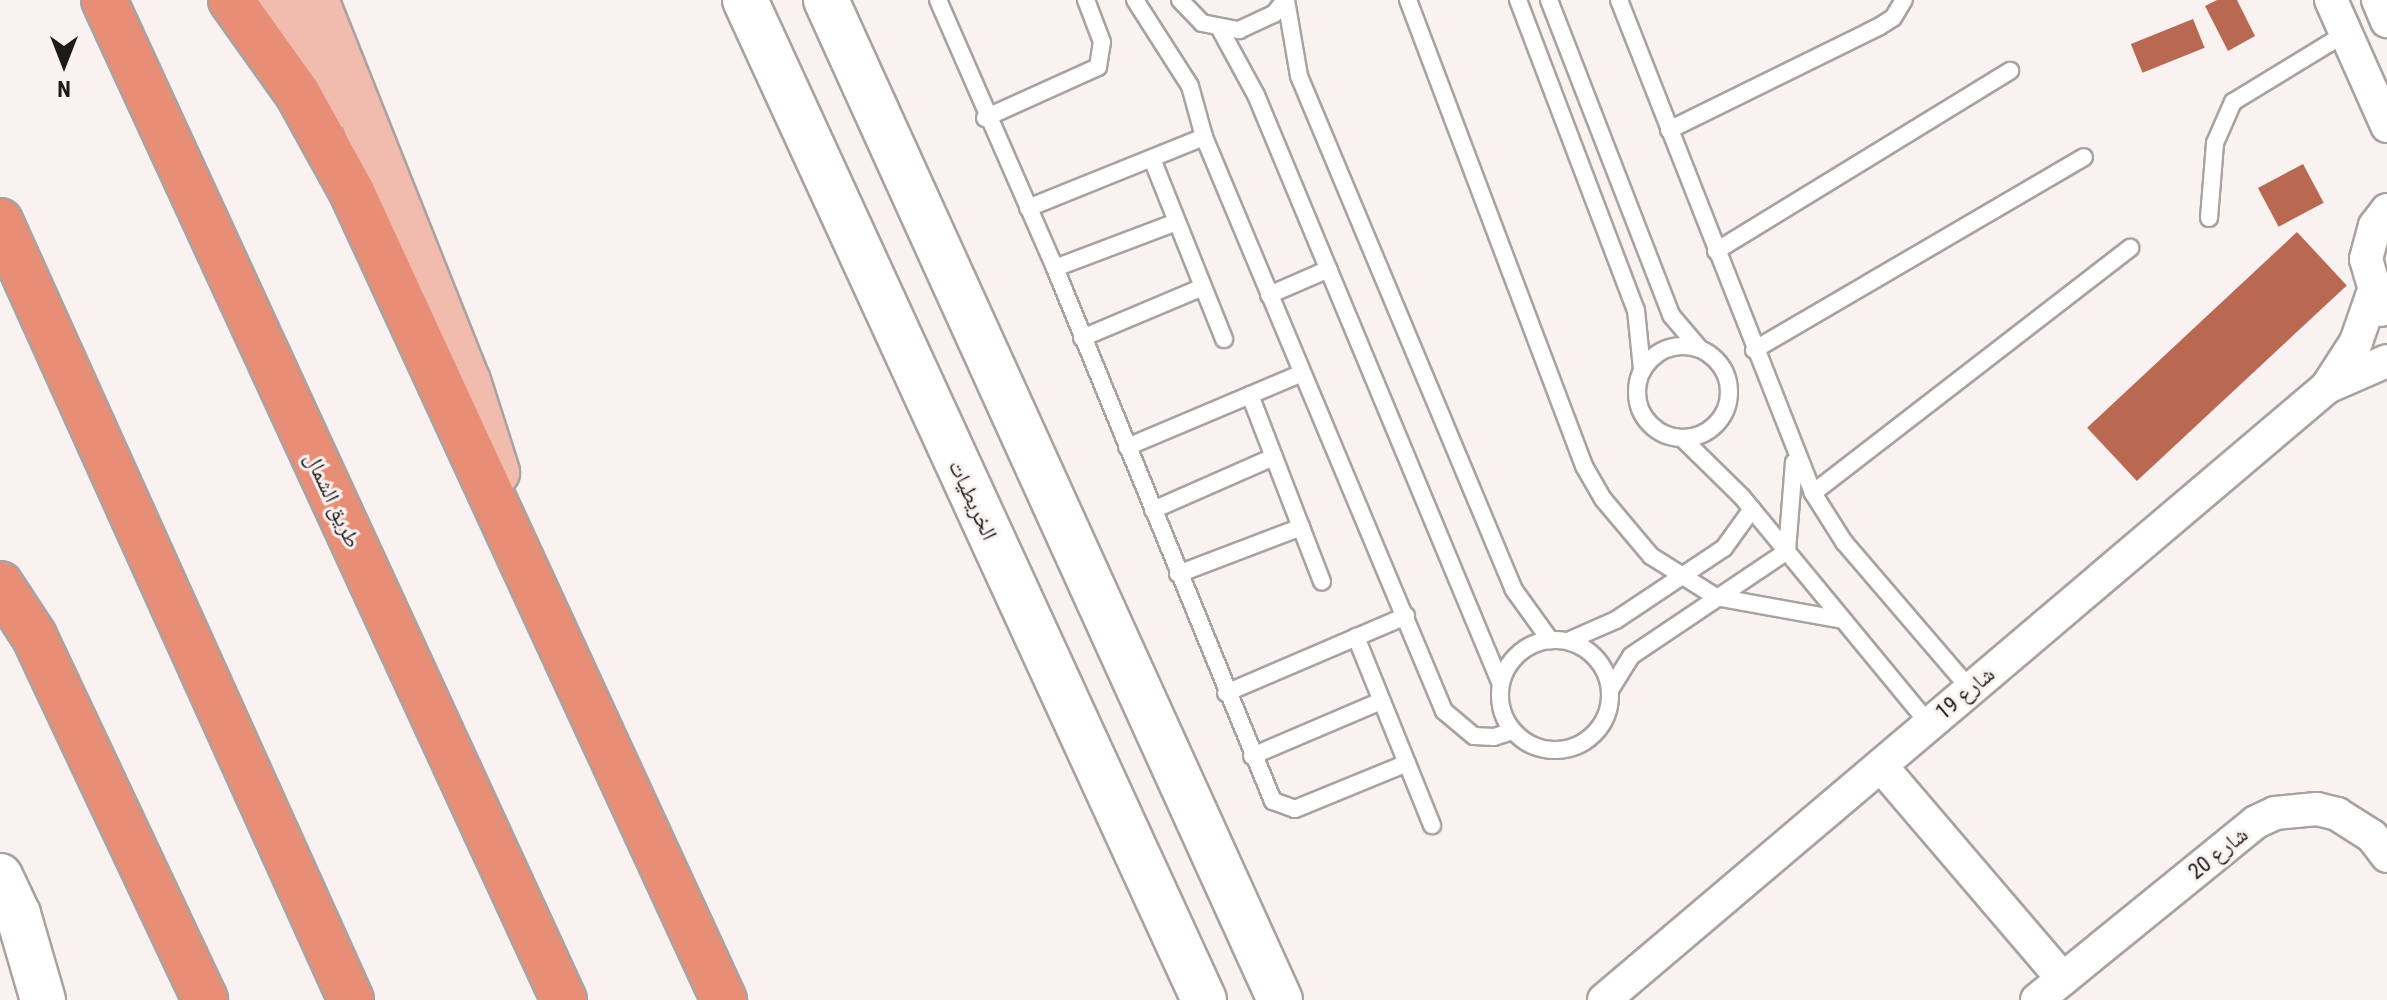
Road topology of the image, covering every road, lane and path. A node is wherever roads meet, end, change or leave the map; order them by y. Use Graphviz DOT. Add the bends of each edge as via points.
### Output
graph roads {
  1 [pos="104,0"];
  2 [pos="231,0"];
  3 [pos="275,0"];
  4 [pos="316,0"];
  5 [pos="745,0"];
  6 [pos="826,0"];
  7 [pos="938,0"];
  8 [pos="1086,0"];
  9 [pos="1135,0"];
  10 [pos="1180,0"];
  11 [pos="1286,0"];
  12 [pos="1408,0"];
  13 [pos="1518,0"];
  14 [pos="1549,0"];
  15 [pos="1619,0"];
  16 [pos="1904,0"];
  17 [pos="2331,0"];
  18 [pos="2378,0"];
  19 [pos="2387,21"];
  20 [pos="1220,29"];
  21 [pos="2346,33"];
  22 [pos="2010,71"];
  23 [pos="985,118"];
  24 [pos="2387,126"];
  25 [pos="1669,130"];
  26 [pos="1204,137"];
  27 [pos="2084,157"];
  28 [pos="1152,159"];
  29 [pos="352,192"];
  30 [pos="1028,208"];
  31 [pos="2386,208"];
  32 [pos="2209,218"];
  33 [pos="0,221"];
  34 [pos="1177,222"];
  35 [pos="2130,248"];
  36 [pos="1716,251"];
  37 [pos="1055,268"];
  38 [pos="1329,269"];
  39 [pos="1203,287"];
  40 [pos="1269,295"];
  41 [pos="2380,305"];
  42 [pos="1082,338"];
  43 [pos="1224,339"];
  44 [pos="1699,348"];
  45 [pos="1754,350"];
  46 [pos="2387,361"];
  47 [pos="1642,369"];
  48 [pos="1302,373"];
  49 [pos="453,385"];
  50 [pos="2327,387"];
  51 [pos="1250,395"];
  52 [pos="1683,439"];
  53 [pos="1127,447"];
  54 [pos="1794,452"];
  55 [pos="1274,457"];
  56 [pos="1813,493"];
  57 [pos="1752,509"];
  58 [pos="1153,510"];
  59 [pos="1301,527"];
  60 [pos="1787,551"];
  61 [pos="1178,574"];
  62 [pos="1681,578"];
  63 [pos="1322,582"];
  64 [pos="0,584"];
  65 [pos="1716,597"];
  66 [pos="1406,616"];
  67 [pos="1843,620"];
  68 [pos="1356,637"];
  69 [pos="1550,640"];
  70 [pos="1568,641"];
  71 [pos="1500,682"];
  72 [pos="1970,689"];
  73 [pos="1610,690"];
  74 [pos="1226,693"];
  75 [pos="1381,701"];
  76 [pos="1929,724"];
  77 [pos="1513,731"];
  78 [pos="1252,756"];
  79 [pos="1407,763"];
  80 [pos="1881,766"];
  81 [pos="1432,825"];
  82 [pos="2387,856"];
  83 [pos="9,895"];
  84 [pos="2063,979"];
  85 [pos="1282,993"];
  86 [pos="43,1000"];
  87 [pos="67,1000"];
  88 [pos="205,1000"];
  89 [pos="351,1000"];
  90 [pos="564,1000"];
  91 [pos="724,1000"];
  92 [pos="1204,1000"];
  93 [pos="1604,1000"];
  94 [pos="2037,1000"];
  1 -- 90 [label="highway, طريق الشمال"];
  2 -- 29 [label="highway" via="298,94"];
  3 -- 29 [label="main road"];
  4 -- 49 [label="main road"];
  5 -- 92 [label="main road, الخريطيات"];
  6 -- 85 [label="main road"];
  7 -- 23 [label="lane"];
  8 -- 23 [label="lane" via="1102,42 1098,67"];
  9 -- 26 [label="lane" via="1190,86"];
  10 -- 20 [label="lane" via="1202,23"];
  11 -- 20 [label="lane" via="1258,25"];
  11 -- 69 [label="lane" via="1299,76 1514,590"];
  12 -- 62 [label="lane" via="1584,466 1624,530"];
  13 -- 47 [label="lane" via="1636,310"];
  14 -- 44 [label="lane" via="1671,315"];
  15 -- 25 [label="lane"];
  16 -- 25 [label="lane" via="1893,18 1880,26"];
  17 -- 21 [label="street"];
  18 -- 19 [label="street"];
  20 -- 38 [label="lane" via="1256,95"];
  21 -- 24 [label="street"];
  21 -- 32 [label="lane" via="2233,102 2215,143"];
  22 -- 36 [label="lane"];
  23 -- 30 [label="lane"];
  25 -- 36 [label="lane"];
  26 -- 28 [label="lane"];
  26 -- 40 [label="lane"];
  27 -- 45 [label="lane"];
  28 -- 30 [label="lane"];
  28 -- 34 [label="lane"];
  29 -- 49 [label="highway"];
  30 -- 37 [label="lane"];
  31 -- 41 [label="street" via="2368,241 2367,276"];
  33 -- 89 [label="highway"];
  34 -- 37 [label="lane"];
  34 -- 39 [label="lane"];
  35 -- 56 [label="lane"];
  36 -- 45 [label="lane"];
  37 -- 42 [label="lane"];
  38 -- 40 [label="lane"];
  38 -- 71 [label="lane"];
  39 -- 42 [label="lane"];
  39 -- 43 [label="lane"];
  40 -- 48 [label="lane"];
  41 -- 50 [label="street, شارع 19"];
  42 -- 53 [label="lane"];
  44 -- 47 [label="lane" via="1667,349"];
  44 -- 52 [label="lane" via="1724,369 1729,400 1713,428"];
  45 -- 54 [label="lane"];
  46 -- 50 [label="street, شارع 19"];
  47 -- 52 [label="lane" via="1637,401 1643,416 1668,436"];
  48 -- 51 [label="lane"];
  48 -- 66 [label="lane"];
  49 -- 91 [label="highway" via="539,601"];
  50 -- 72 [label="street, شارع 19"];
  51 -- 53 [label="lane"];
  51 -- 55 [label="lane"];
  52 -- 57 [label="lane"];
  53 -- 58 [label="lane"];
  54 -- 56 [label="lane"];
  54 -- 60 [label="lane"];
  55 -- 58 [label="lane"];
  55 -- 59 [label="lane"];
  56 -- 72 [label="lane" via="1844,542"];
  57 -- 60 [label="lane"];
  57 -- 62 [label="lane" via="1736,538"];
  58 -- 61 [label="lane"];
  59 -- 61 [label="lane"];
  59 -- 63 [label="lane"];
  60 -- 65 [label="lane"];
  60 -- 67 [label="lane"];
  61 -- 74 [label="lane"];
  62 -- 65 [label="lane"];
  62 -- 70 [label="lane" via="1601,629"];
  64 -- 88 [label="highway" via="34,636"];
  65 -- 67 [label="lane"];
  65 -- 73 [label="lane" via="1631,656"];
  66 -- 68 [label="lane"];
  66 -- 77 [label="lane" via="1444,711 1457,727 1484,737"];
  67 -- 76 [label="lane"];
  68 -- 74 [label="lane"];
  68 -- 75 [label="lane"];
  69 -- 70 [label="lane"];
  69 -- 71 [label="lane" via="1518,653"];
  70 -- 73 [label="lane" via="1597,659"];
  71 -- 77 [label="lane" via="1502,708"];
  72 -- 76 [label="street, شارع 19"];
  73 -- 77 [label="lane" via="1603,723 1576,746 1542,748"];
  74 -- 78 [label="lane"];
  75 -- 78 [label="lane"];
  75 -- 79 [label="lane"];
  76 -- 80 [label="street, شارع 19"];
  78 -- 79 [label="lane" via="1273,801 1295,809"];
  79 -- 81 [label="lane"];
  80 -- 84 [label="street"];
  80 -- 93 [label="street, شارع 19"];
  82 -- 84 [label="street, شارع 20" via="2372,836 2337,814 2317,809 2275,813 2256,822"];
  83 -- 86 [label="main road"];
  83 -- 87 [label="main road"];
  84 -- 94 [label="street, شارع 20"];
}
